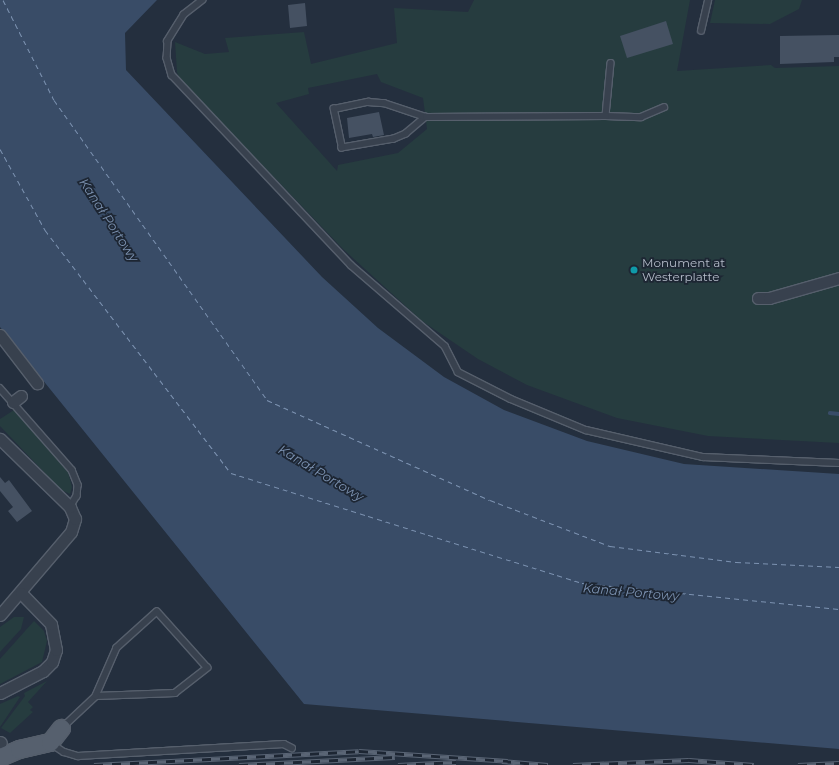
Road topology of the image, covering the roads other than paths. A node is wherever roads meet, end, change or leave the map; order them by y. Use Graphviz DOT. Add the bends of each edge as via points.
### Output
graph roads {
  1 [pos="203,0"];
  2 [pos="708,0"];
  3 [pos="701,31"];
  4 [pos="611,63"];
  5 [pos="664,107"];
  6 [pos="606,116"];
  7 [pos="426,117"];
  8 [pos="839,278"];
  9 [pos="758,298"];
  10 [pos="0,334"];
  11 [pos="37,383"];
  12 [pos="0,388"];
  13 [pos="0,439"];
  14 [pos="839,464"];
  15 [pos="70,507"];
  16 [pos="20,593"];
  17 [pos="0,615"];
  18 [pos="0,693"];
  19 [pos="96,696"];
  20 [pos="61,728"];
  21 [pos="50,742"];
  22 [pos="0,746"];
  23 [pos="292,748"];
  1 -- 14 [label="lane" via="184,16 168,40 167,58 172,75 351,265 445,346 458,372 510,399 586,430 703,457"];
  2 -- 3 [label="lane"];
  4 -- 6 [label="lane"];
  5 -- 6 [label="lane" via="641,117"];
  6 -- 7 [label="lane"];
  7 -- 7 [label="lane" via="384,103 368,102 334,109 342,148 394,139 406,134"];
  8 -- 9 [label="street" via="769,298"];
  10 -- 11 [label="street"];
  12 -- 15 [label="lane" via="17,399 72,470 78,485 77,496"];
  13 -- 15 [label="street"];
  15 -- 16 [label="street" via="75,519 71,532"];
  16 -- 17 [label="street"];
  16 -- 18 [label="street" via="51,624 56,650 52,662 43,671"];
  19 -- 19 [label="lane" via="176,693 207,668 158,612 117,648"];
  19 -- 20 [label="lane"];
  20 -- 21 [label="main road"];
  21 -- 22 [label="main road" via="19,749"];
  21 -- 23 [label="lane" via="64,752 78,756 284,744"];
}
